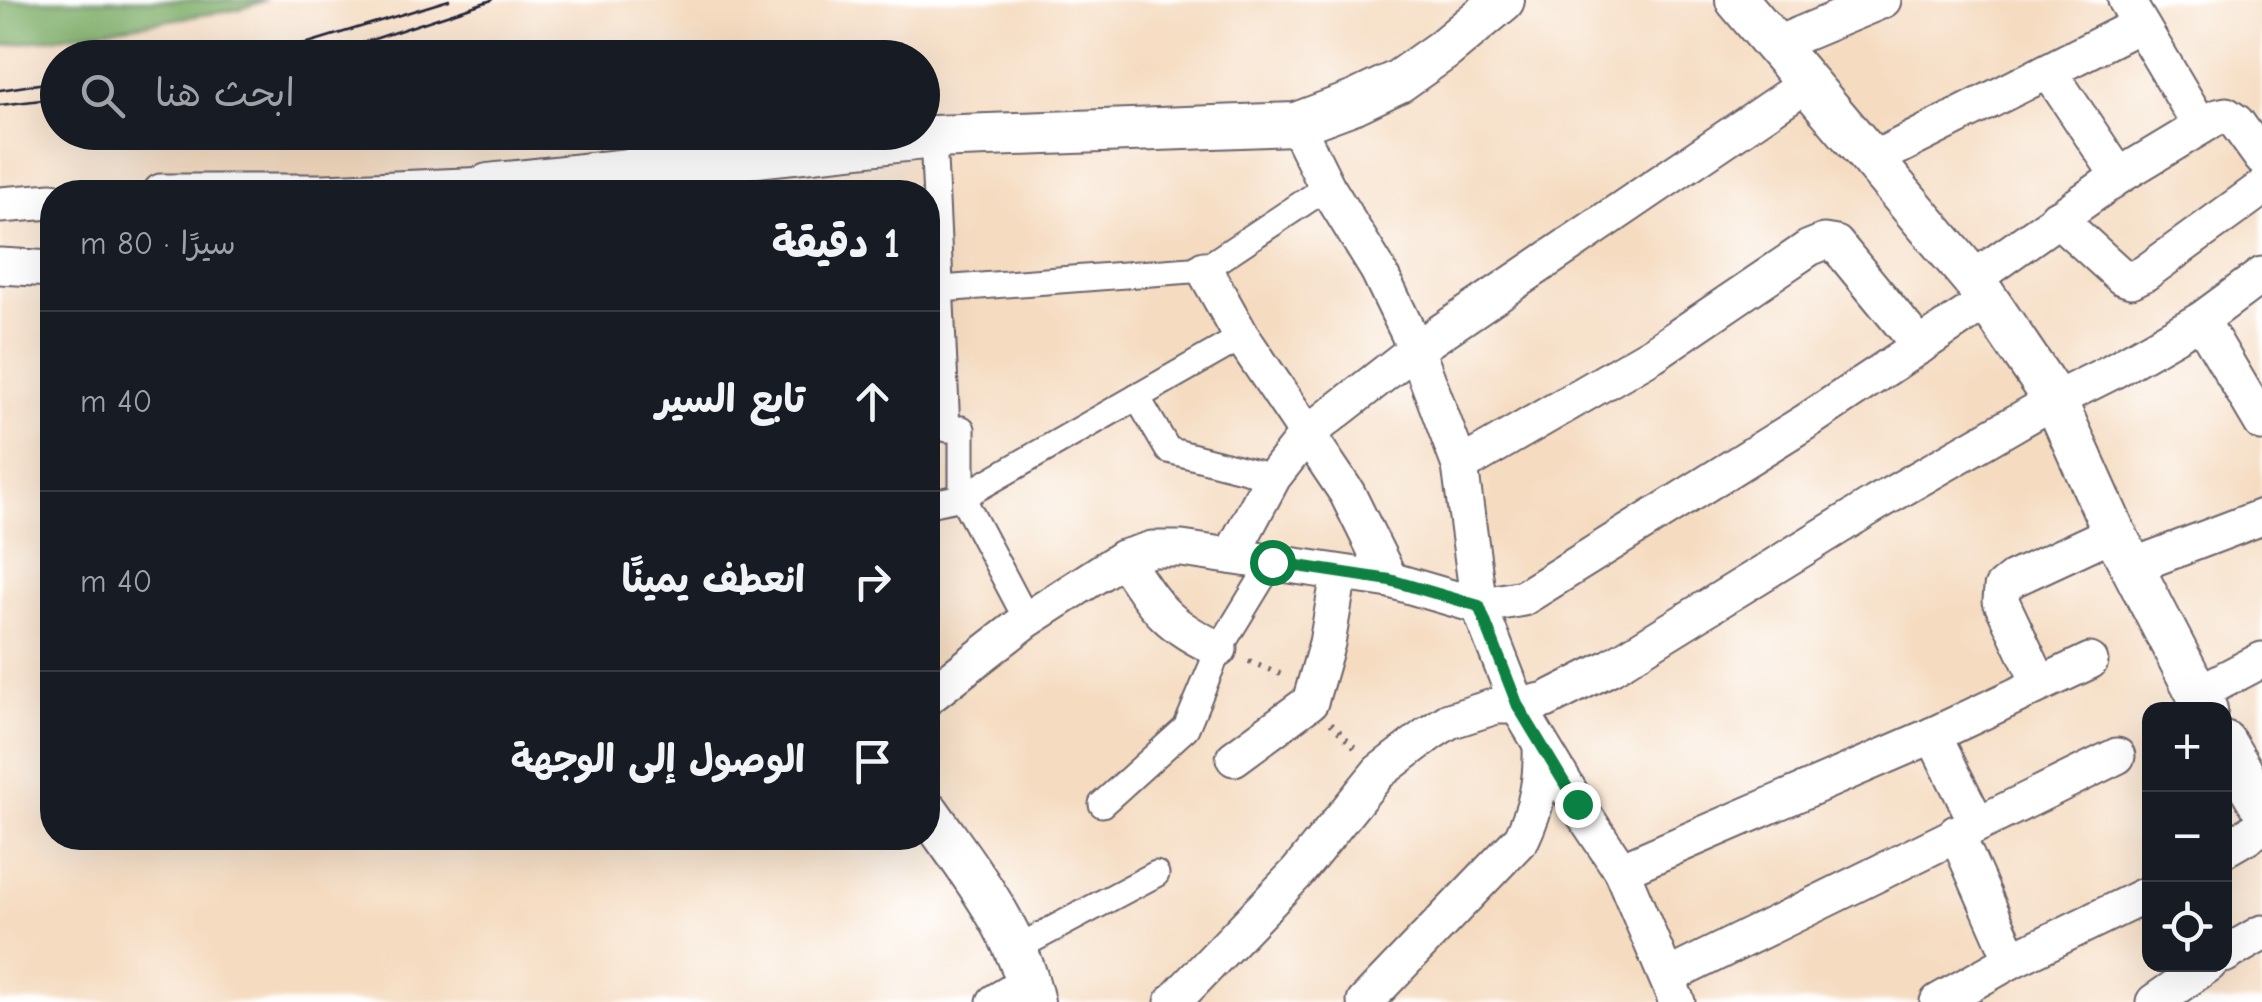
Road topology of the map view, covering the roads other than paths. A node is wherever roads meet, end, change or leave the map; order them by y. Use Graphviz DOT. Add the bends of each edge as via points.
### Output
graph roads {
  1 [pos="1503,0"];
  2 [pos="1737,0"];
  3 [pos="1883,0"];
  4 [pos="2133,12"];
  5 [pos="1775,45"];
  6 [pos="2050,72"];
  7 [pos="1809,82"];
  8 [pos="1296,124"];
  9 [pos="2200,124"];
  10 [pos="940,137"];
  11 [pos="822,150"];
  12 [pos="933,150"];
  13 [pos="2262,158"];
  14 [pos="1870,162"];
  15 [pos="2120,176"];
  16 [pos="567,180"];
  17 [pos="933,180"];
  18 [pos="1327,187"];
  19 [pos="2262,188"];
  20 [pos="40,202"];
  21 [pos="0,204"];
  22 [pos="2056,218"];
  23 [pos="0,266"];
  24 [pos="40,268"];
  25 [pos="1204,269"];
  26 [pos="2262,276"];
  27 [pos="940,289"];
  28 [pos="1980,290"];
  29 [pos="2201,320"];
  30 [pos="1242,337"];
  31 [pos="1920,346"];
  32 [pos="1416,349"];
  33 [pos="1137,397"];
  34 [pos="2055,400"];
  35 [pos="2262,423"];
  36 [pos="940,430"];
  37 [pos="1306,436"];
  38 [pos="1460,466"];
  39 [pos="1273,477"];
  40 [pos="962,497"];
  41 [pos="940,502"];
  42 [pos="2262,517"];
  43 [pos="2124,549"];
  44 [pos="1231,556"];
  45 [pos="1123,558"];
  46 [pos="1272,562"];
  47 [pos="1339,574"];
  48 [pos="1390,580"];
  49 [pos="1479,606"];
  50 [pos="1028,620"];
  51 [pos="1219,649"];
  52 [pos="2262,660"];
  53 [pos="2090,661"];
  54 [pos="2040,684"];
  55 [pos="940,688"];
  56 [pos="2201,702"];
  57 [pos="1518,706"];
  58 [pos="1934,735"];
  59 [pos="1541,744"];
  60 [pos="2232,755"];
  61 [pos="2117,756"];
  62 [pos="1234,758"];
  63 [pos="1102,804"];
  64 [pos="2262,806"];
  65 [pos="2262,827"];
  66 [pos="1967,828"];
  67 [pos="940,829"];
  68 [pos="2232,844"];
  69 [pos="1621,870"];
  70 [pos="1156,874"];
  71 [pos="2142,897"];
  72 [pos="2262,932"];
  73 [pos="2232,950"];
  74 [pos="2012,960"];
  75 [pos="2198,972"];
  76 [pos="1019,984"];
  77 [pos="1672,990"];
  78 [pos="1173,1002"];
  79 [pos="1365,1002"];
  80 [pos="1938,1002"];
  81 [pos="2154,1002"];
  1 -- 8 [label="street" via="1400,81"];
  2 -- 5 [label="street"];
  3 -- 5 [label="street"];
  4 -- 6 [label="street"];
  4 -- 9 [label="street"];
  5 -- 7 [label="street"];
  6 -- 14 [label="street"];
  6 -- 15 [label="street"];
  7 -- 14 [label="street"];
  7 -- 32 [label="street"];
  8 -- 10 [label="street"];
  8 -- 18 [label="street"];
  9 -- 13 [label="street" via="2226,115"];
  9 -- 15 [label="street"];
  11 -- 16 [label="street"];
  12 -- 17 [label="street"];
  14 -- 28 [label="street"];
  15 -- 22 [label="street"];
  18 -- 25 [label="street"];
  18 -- 32 [label="street"];
  19 -- 22 [label="street" via="2131,280"];
  20 -- 21 [label="street"];
  22 -- 28 [label="street"];
  23 -- 24 [label="street"];
  25 -- 27 [label="street"];
  25 -- 30 [label="street"];
  26 -- 29 [label="street"];
  28 -- 31 [label="street"];
  28 -- 34 [label="street"];
  29 -- 34 [label="street"];
  29 -- 35 [label="street"];
  30 -- 33 [label="street"];
  30 -- 37 [label="street"];
  31 -- 38 [label="street" via="1836,244 1824,242 1653,354"];
  31 -- 49 [label="street" via="1523,598"];
  32 -- 37 [label="street"];
  32 -- 38 [label="street"];
  33 -- 39 [label="street" via="1168,450"];
  33 -- 40 [label="street"];
  34 -- 43 [label="street"];
  34 -- 57 [label="street" via="1611,667 1546,700"];
  36 -- 40 [label="street" via="962,429"];
  37 -- 39 [label="street"];
  37 -- 48 [label="street" via="1347,492"];
  38 -- 49 [label="street"];
  39 -- 44 [label="street"];
  40 -- 41 [label="street"];
  40 -- 50 [label="street"];
  42 -- 43 [label="street"];
  43 -- 54 [label="street" via="2013,579 2002,588 2000,601"];
  43 -- 56 [label="street"];
  44 -- 45 [label="street" via="1152,549"];
  44 -- 46 [label="street"];
  45 -- 50 [label="street"];
  45 -- 51 [label="street" via="1163,615"];
  46 -- 47 [label="street"];
  46 -- 51 [label="street"];
  47 -- 48 [label="street"];
  47 -- 62 [label="street" via="1311,695"];
  48 -- 49 [label="street"];
  49 -- 57 [label="street"];
  50 -- 55 [label="street"];
  51 -- 63 [label="street" via="1186,728"];
  52 -- 56 [label="street"];
  53 -- 54 [label="street"];
  54 -- 58 [label="street"];
  57 -- 59 [label="street"];
  57 -- 78 [label="street" via="1449,721 1379,772 1297,874"];
  58 -- 66 [label="street"];
  58 -- 69 [label="street"];
  59 -- 69 [label="street"];
  59 -- 79 [label="street" via="1536,808 1522,838"];
  60 -- 64 [label="street"];
  61 -- 66 [label="street"];
  65 -- 68 [label="street"];
  66 -- 74 [label="street"];
  66 -- 77 [label="street"];
  67 -- 76 [label="street" via="991,901"];
  69 -- 77 [label="street"];
  70 -- 76 [label="street"];
  71 -- 74 [label="street"];
  72 -- 73 [label="street"];
  74 -- 80 [label="street"];
  75 -- 81 [label="street"];
}
